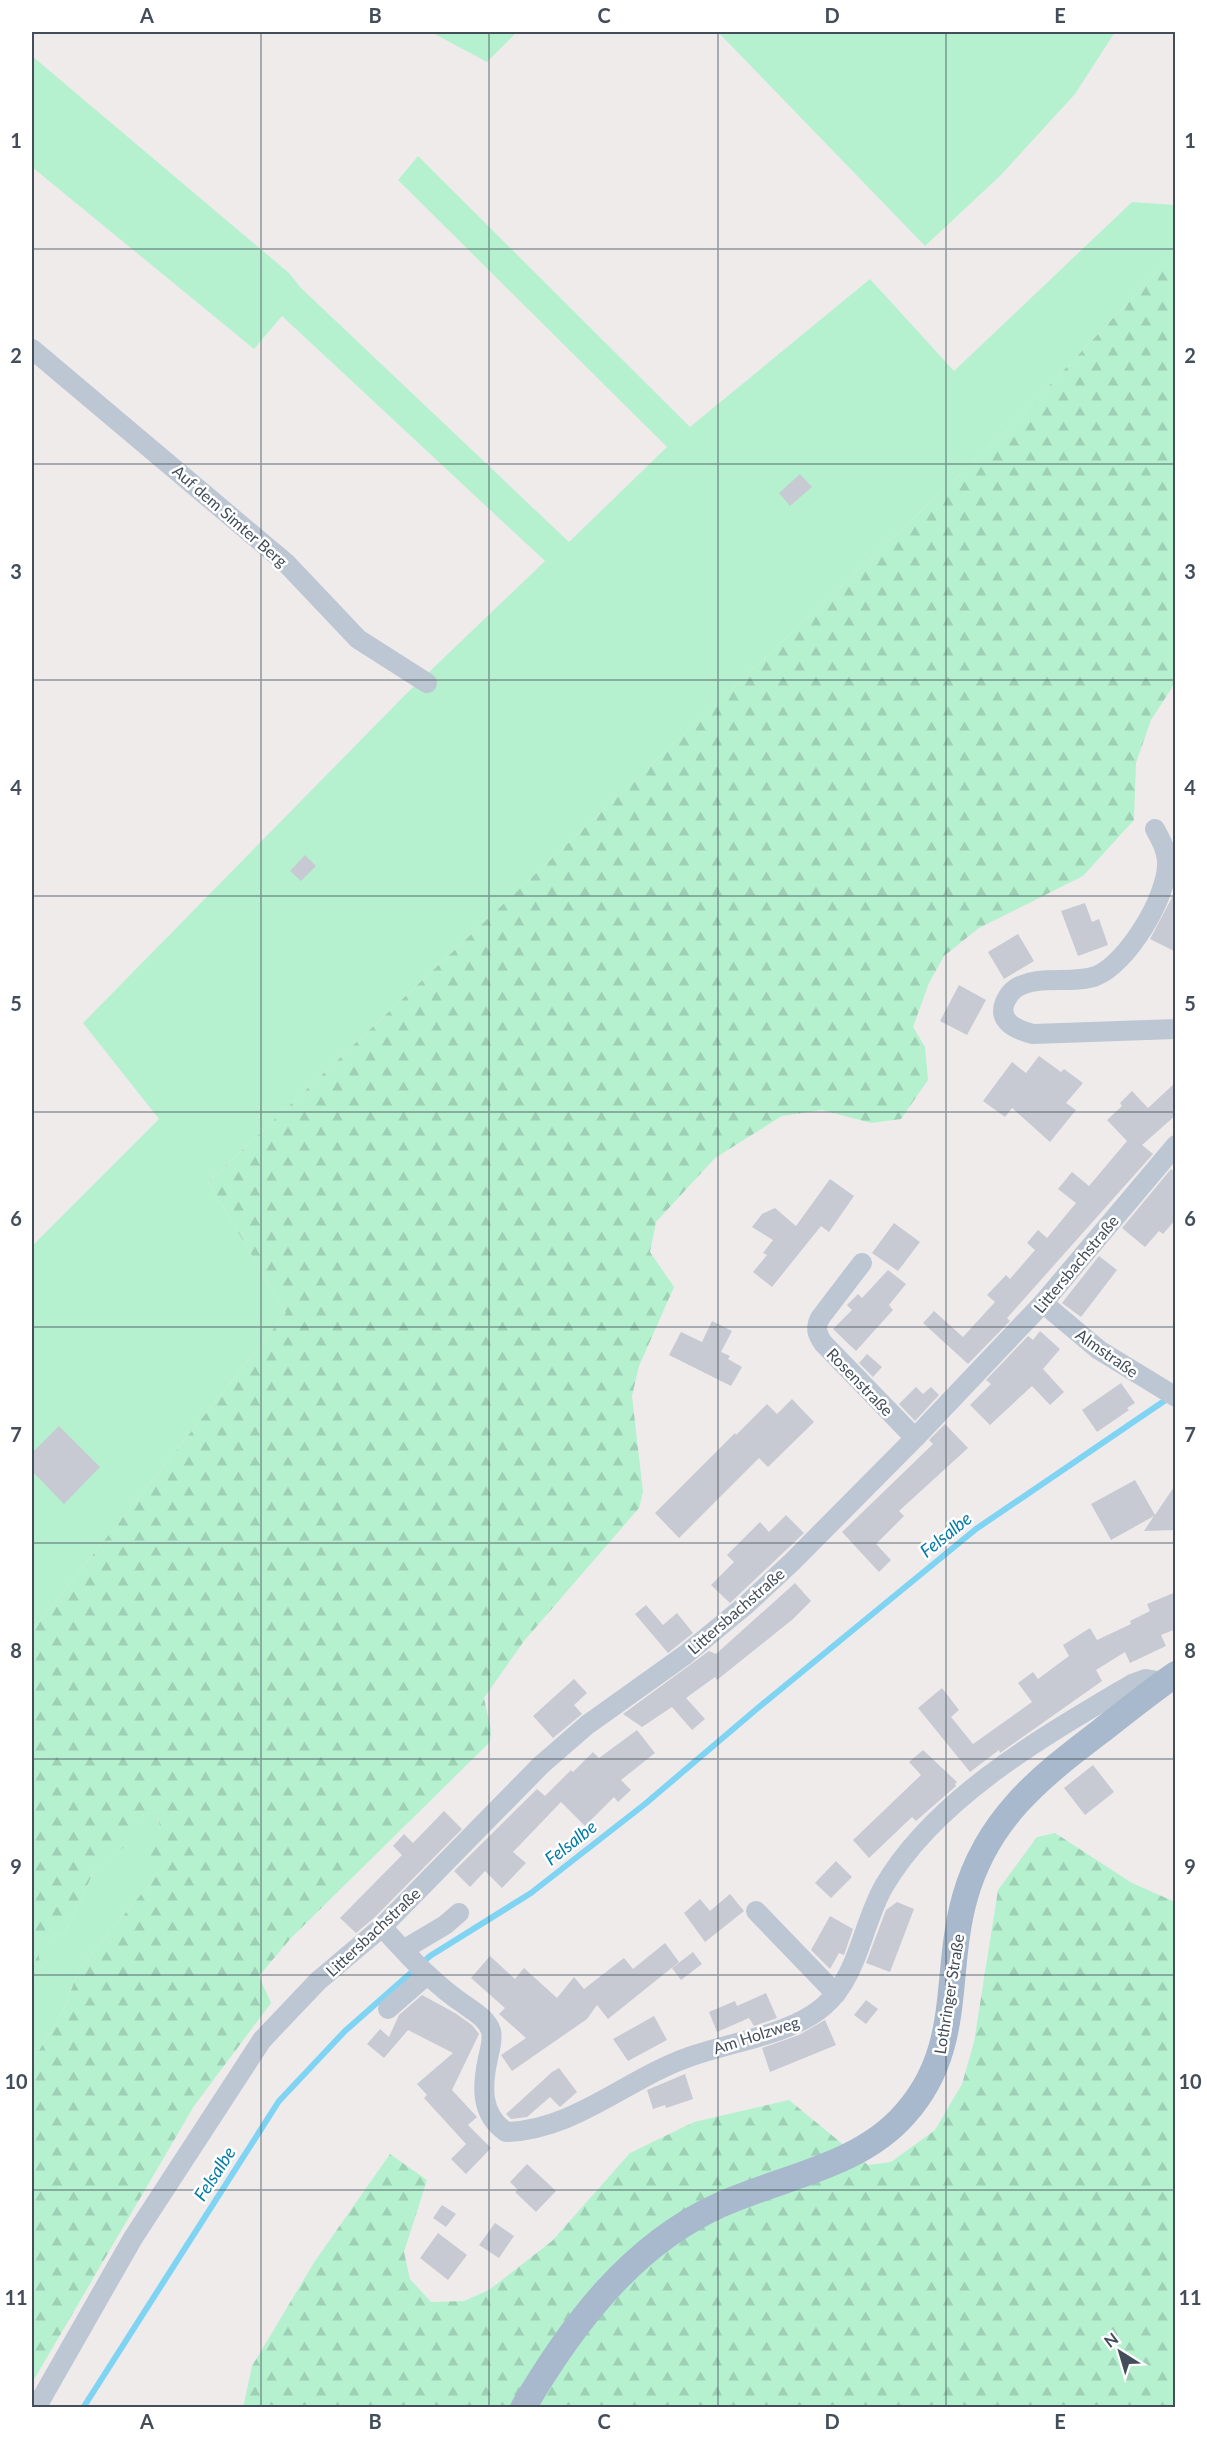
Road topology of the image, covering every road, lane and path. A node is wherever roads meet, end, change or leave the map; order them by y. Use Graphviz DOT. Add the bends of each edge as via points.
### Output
graph roads {
  1 [pos="32,349"];
  2 [pos="427,683"];
  3 [pos="1155,829"];
  4 [pos="1176,1029"];
  5 [pos="1176,1145"];
  6 [pos="862,1263"];
  7 [pos="1044,1303"];
  8 [pos="1169,1394"];
  9 [pos="915,1438"];
  10 [pos="1170,1678"];
  11 [pos="756,1911"];
  12 [pos="459,1913"];
  13 [pos="382,1927"];
  14 [pos="406,1953"];
  15 [pos="426,1973"];
  16 [pos="836,1994"];
  17 [pos="388,2009"];
  18 [pos="36,2408"];
  19 [pos="523,2408"];
  1 -- 2 [label="street, Auf dem Simter Berg" via="286,563 358,639"];
  3 -- 4 [label="street" via="1168,865 1142,930 1124,953 1099,975 1083,980 1034,982 1013,989 1003,1015 1015,1028 1033,1034"];
  5 -- 7 [label="street, Littersbachstraße"];
  6 -- 9 [label="street, Rosenstraße" via="820,1318 817,1334"];
  7 -- 8 [label="street, Almstraße" via="1099,1350"];
  7 -- 9 [label="street, Littersbachstraße"];
  9 -- 13 [label="street, Littersbachstraße" via="747,1604 587,1725 541,1765"];
  10 -- 16 [label="street, Am Holzweg" via="1132,1684 1063,1725 994,1773 942,1816 884,1886 850,1973"];
  10 -- 19 [label="main road, Lothringer Straße" via="1029,1789 992,1835 965,1897 938,2065 903,2116 878,2139 856,2151 718,2205 674,2230 606,2290 574,2330"];
  11 -- 16 [label="street"];
  12 -- 14 [label="street"];
  13 -- 14 [label="street, Am Holzweg"];
  13 -- 18 [label="street, Littersbachstraße" via="318,1981 262,2040 133,2238"];
  14 -- 15 [label="street, Am Holzweg"];
  15 -- 16 [label="street, Am Holzweg" via="489,2026 492,2040 485,2071 485,2102 492,2120 506,2132 538,2128 571,2117 688,2057 793,2025 811,2017"];
  15 -- 17 [label="street"];
}
